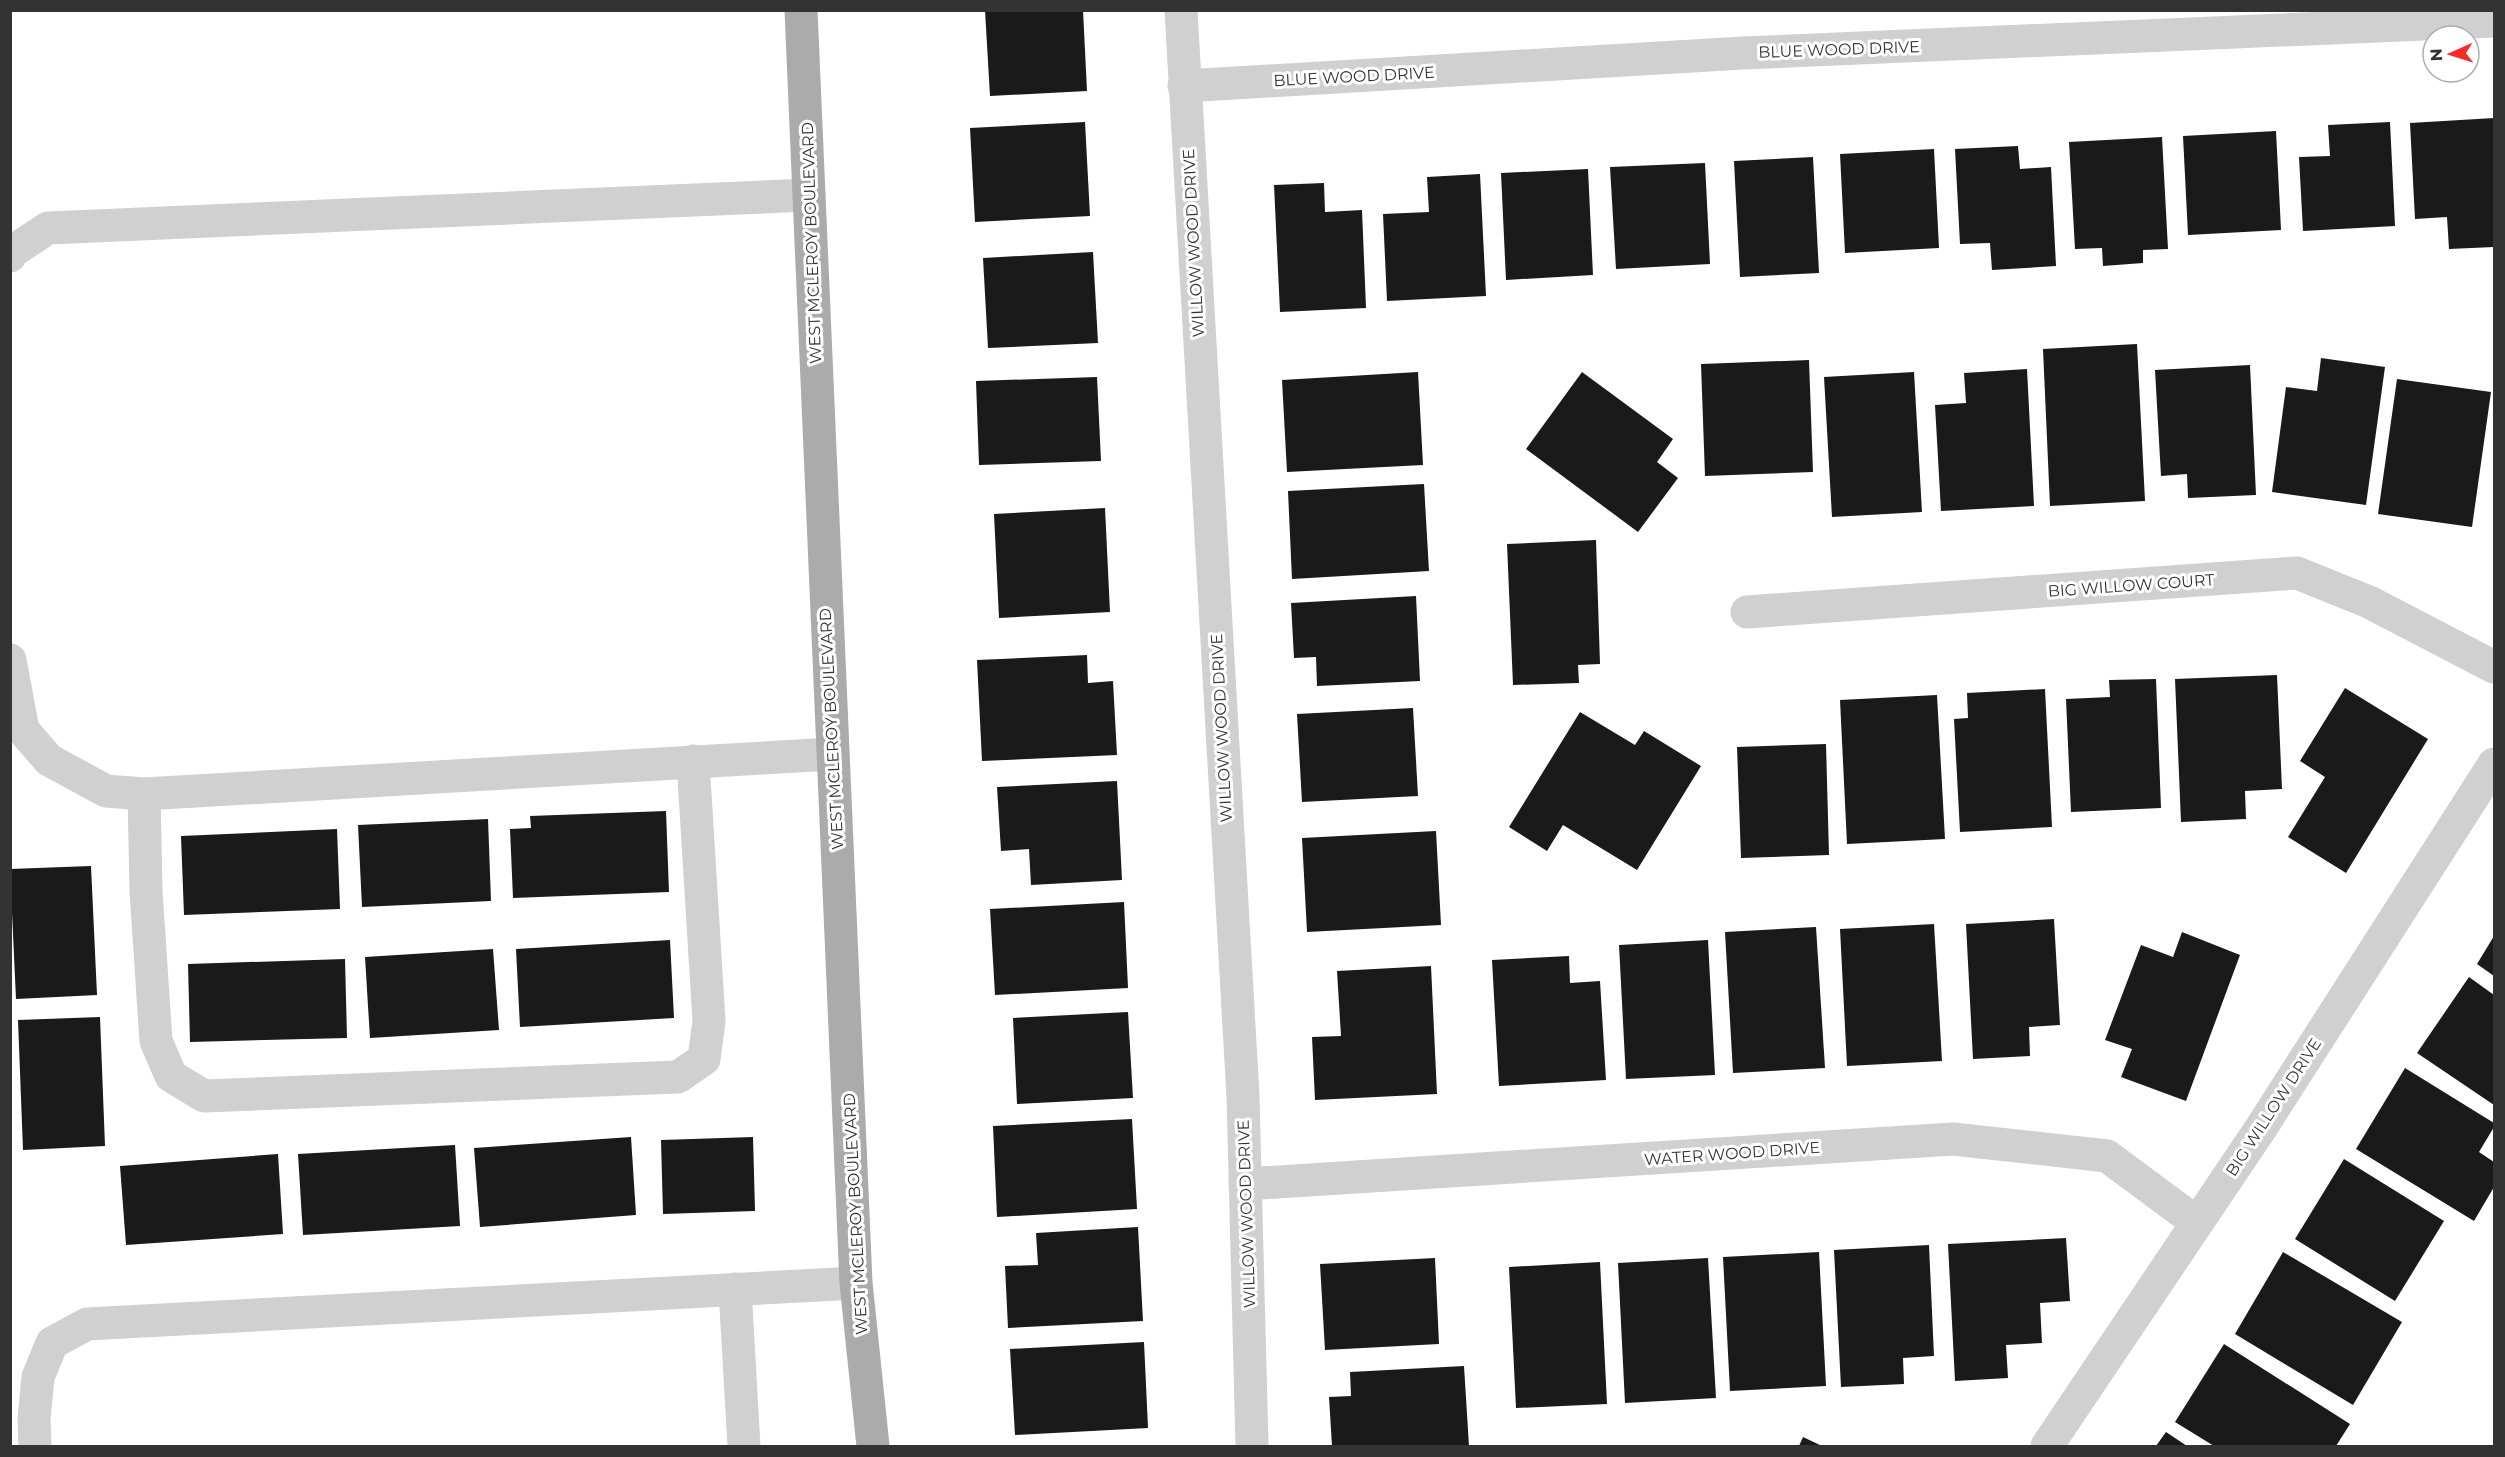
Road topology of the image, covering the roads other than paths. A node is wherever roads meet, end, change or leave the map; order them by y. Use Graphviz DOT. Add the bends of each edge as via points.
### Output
graph roads {
  1 [pos="801,10"];
  2 [pos="1181,10"];
  3 [pos="2494,21"];
  4 [pos="1184,86"];
  5 [pos="809,195"];
  6 [pos="10,256"];
  7 [pos="1747,612"];
  8 [pos="10,660"];
  9 [pos="2494,667"];
  10 [pos="832,754"];
  11 [pos="693,761"];
  12 [pos="2494,764"];
  13 [pos="144,794"];
  14 [pos="1245,1184"];
  15 [pos="2196,1222"];
  16 [pos="856,1282"];
  17 [pos="735,1289"];
  18 [pos="36,1446"];
  19 [pos="744,1446"];
  20 [pos="873,1446"];
  21 [pos="1252,1446"];
  22 [pos="2047,1446"];
  1 -- 5 [label="main road, WEST MCLEROY BOULEVARD"];
  2 -- 4 [label="street, WILLOW WOOD DRIVE"];
  3 -- 4 [label="street, BLUE WOOD DRIVE" via="1743,53"];
  4 -- 14 [label="street, WILLOW WOOD DRIVE"];
  5 -- 6 [label="street" via="48,228"];
  5 -- 10 [label="main road, WEST MCLEROY BOULEVARD"];
  7 -- 9 [label="street, BIG WILLOW COURT" via="2296,573 2369,602"];
  8 -- 13 [label="street" via="22,730 49,760 106,790"];
  10 -- 11 [label="street"];
  10 -- 16 [label="main road, WEST MCLEROY BOULEVARD"];
  11 -- 13 [label="street"];
  11 -- 13 [label="street" via="709,1021 704,1059 678,1077 204,1096 171,1076 156,1041"];
  12 -- 15 [label="street, BIG WILLOW DRIVE"];
  14 -- 15 [label="street, WATER WOOD DRIVE" via="1953,1139 2108,1156"];
  14 -- 21 [label="street, WILLOW WOOD DRIVE"];
  15 -- 22 [label="street, BIG WILLOW DRIVE"];
  16 -- 17 [label="street"];
  16 -- 20 [label="main road, WEST MCLEROY BOULEVARD"];
  17 -- 18 [label="street" via="87,1324 52,1343 38,1377"];
  17 -- 19 [label="street"];
}
